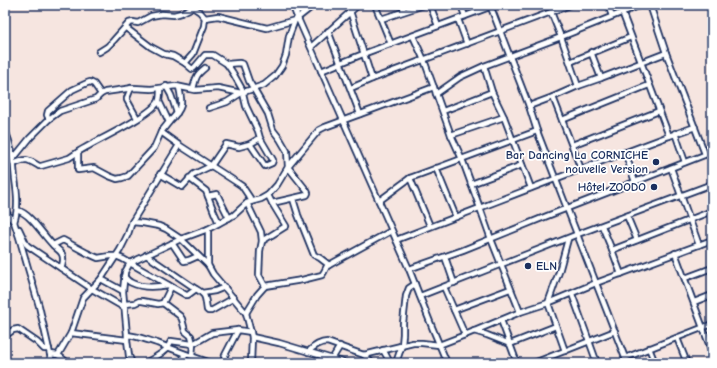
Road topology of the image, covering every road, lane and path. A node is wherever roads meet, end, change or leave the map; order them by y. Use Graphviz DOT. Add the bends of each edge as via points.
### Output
graph roads {
  1 [pos="292,5"];
  2 [pos="300,5"];
  3 [pos="314,5"];
  4 [pos="358,5"];
  5 [pos="375,5"];
  6 [pos="402,5"];
  7 [pos="424,5"];
  8 [pos="430,5"];
  9 [pos="461,5"];
  10 [pos="570,5"];
  11 [pos="608,5"];
  12 [pos="641,5"];
  13 [pos="650,5"];
  14 [pos="492,6"];
  15 [pos="350,11"];
  16 [pos="404,11"];
  17 [pos="551,12"];
  18 [pos="622,12"];
  19 [pos="465,16"];
  20 [pos="612,16"];
  21 [pos="296,17"];
  22 [pos="205,18"];
  23 [pos="381,19"];
  24 [pos="458,19"];
  25 [pos="438,26"];
  26 [pos="126,28"];
  27 [pos="500,31"];
  28 [pos="328,32"];
  29 [pos="413,36"];
  30 [pos="561,37"];
  31 [pos="631,37"];
  32 [pos="390,44"];
  33 [pos="467,44"];
  34 [pos="311,48"];
  35 [pos="99,52"];
  36 [pos="591,52"];
  37 [pos="666,53"];
  38 [pos="363,54"];
  39 [pos="510,56"];
  40 [pos="424,60"];
  41 [pos="570,62"];
  42 [pos="185,63"];
  43 [pos="341,63"];
  44 [pos="641,63"];
  45 [pos="227,64"];
  46 [pos="484,66"];
  47 [pos="205,68"];
  48 [pos="321,71"];
  49 [pos="601,78"];
  50 [pos="372,79"];
  51 [pos="649,85"];
  52 [pos="166,86"];
  53 [pos="578,86"];
  54 [pos="179,87"];
  55 [pos="434,87"];
  56 [pos="131,88"];
  57 [pos="160,88"];
  58 [pos="253,88"];
  59 [pos="351,88"];
  60 [pos="193,89"];
  61 [pos="492,92"];
  62 [pos="242,93"];
  63 [pos="101,94"];
  64 [pos="436,94"];
  65 [pos="553,96"];
  66 [pos="159,101"];
  67 [pos="528,106"];
  68 [pos="209,108"];
  69 [pos="443,110"];
  70 [pos="659,111"];
  71 [pos="177,113"];
  72 [pos="360,114"];
  73 [pos="504,117"];
  74 [pos="138,118"];
  75 [pos="49,119"];
  76 [pos="343,120"];
  77 [pos="562,120"];
  78 [pos="169,122"];
  79 [pos="695,127"];
  80 [pos="5,130"];
  81 [pos="537,131"];
  82 [pos="161,132"];
  83 [pos="675,133"];
  84 [pos="451,135"];
  85 [pos="5,136"];
  86 [pos="669,136"];
  87 [pos="260,138"];
  88 [pos="513,140"];
  89 [pos="10,141"];
  90 [pos="250,144"];
  91 [pos="179,145"];
  92 [pos="572,145"];
  93 [pos="78,152"];
  94 [pos="625,152"];
  95 [pos="712,152"];
  96 [pos="705,154"];
  97 [pos="462,159"];
  98 [pos="14,162"];
  99 [pos="685,162"];
  100 [pos="522,165"];
  101 [pos="211,166"];
  102 [pos="288,167"];
  103 [pos="436,168"];
  104 [pos="671,168"];
  105 [pos="581,169"];
  106 [pos="160,174"];
  107 [pos="189,178"];
  108 [pos="410,178"];
  109 [pos="556,179"];
  110 [pos="635,182"];
  111 [pos="471,184"];
  112 [pos="712,184"];
  113 [pos="531,188"];
  114 [pos="268,195"];
  115 [pos="208,196"];
  116 [pos="681,196"];
  117 [pos="294,199"];
  118 [pos="252,201"];
  119 [pos="379,201"];
  120 [pos="246,203"];
  121 [pos="272,203"];
  122 [pos="480,208"];
  123 [pos="567,208"];
  124 [pos="17,210"];
  125 [pos="712,210"];
  126 [pos="5,211"];
  127 [pos="627,216"];
  128 [pos="456,217"];
  129 [pos="229,218"];
  130 [pos="689,220"];
  131 [pos="132,222"];
  132 [pos="219,223"];
  133 [pos="15,224"];
  134 [pos="430,226"];
  135 [pos="602,226"];
  136 [pos="208,229"];
  137 [pos="391,231"];
  138 [pos="578,234"];
  139 [pos="491,239"];
  140 [pos="568,239"];
  141 [pos="181,240"];
  142 [pos="396,240"];
  143 [pos="637,240"];
  144 [pos="712,240"];
  145 [pos="262,241"];
  146 [pos="172,243"];
  147 [pos="53,245"];
  148 [pos="699,245"];
  149 [pos="612,250"];
  150 [pos="675,253"];
  151 [pos="146,255"];
  152 [pos="116,256"];
  153 [pos="198,256"];
  154 [pos="445,257"];
  155 [pos="130,263"];
  156 [pos="208,265"];
  157 [pos="329,265"];
  158 [pos="501,265"];
  159 [pos="61,268"];
  160 [pos="712,268"];
  161 [pos="409,269"];
  162 [pos="621,274"];
  163 [pos="124,276"];
  164 [pos="685,278"];
  165 [pos="101,279"];
  166 [pos="454,283"];
  167 [pos="596,283"];
  168 [pos="415,284"];
  169 [pos="170,286"];
  170 [pos="265,286"];
  171 [pos="225,287"];
  172 [pos="444,287"];
  173 [pos="92,289"];
  174 [pos="196,289"];
  175 [pos="510,289"];
  176 [pos="123,291"];
  177 [pos="202,293"];
  178 [pos="572,294"];
  179 [pos="712,295"];
  180 [pos="420,296"];
  181 [pos="234,298"];
  182 [pos="694,302"];
  183 [pos="164,303"];
  184 [pos="548,303"];
  185 [pos="125,306"];
  186 [pos="454,310"];
  187 [pos="520,312"];
  188 [pos="246,313"];
  189 [pos="501,320"];
  190 [pos="712,324"];
  191 [pos="556,326"];
  192 [pos="703,328"];
  193 [pos="238,330"];
  194 [pos="474,331"];
  195 [pos="615,331"];
  196 [pos="71,333"];
  197 [pos="251,335"];
  198 [pos="465,335"];
  199 [pos="5,336"];
  200 [pos="127,338"];
  201 [pos="677,338"];
  202 [pos="590,342"];
  203 [pos="192,344"];
  204 [pos="510,344"];
  205 [pos="402,345"];
  206 [pos="439,345"];
  207 [pos="340,346"];
  208 [pos="168,347"];
  209 [pos="649,348"];
  210 [pos="383,350"];
  211 [pos="49,351"];
  212 [pos="566,351"];
  213 [pos="308,352"];
  214 [pos="712,352"];
  215 [pos="184,354"];
  216 [pos="364,354"];
  217 [pos="58,355"];
  218 [pos="192,356"];
  219 [pos="323,357"];
  220 [pos="332,359"];
  221 [pos="626,361"];
  222 [pos="52,363"];
  223 [pos="68,363"];
  224 [pos="132,363"];
  225 [pos="145,363"];
  226 [pos="184,363"];
  227 [pos="211,363"];
  228 [pos="223,363"];
  229 [pos="251,363"];
  230 [pos="321,363"];
  231 [pos="346,363"];
  232 [pos="370,363"];
  233 [pos="390,363"];
  234 [pos="396,363"];
  235 [pos="447,363"];
  236 [pos="517,363"];
  237 [pos="534,363"];
  238 [pos="597,363"];
  239 [pos="655,363"];
  240 [pos="687,363"];
  1 -- 21 [label="street"];
  2 -- 21 [label="street"];
  3 -- 21 [label="street"];
  4 -- 15 [label="street"];
  5 -- 23 [label="street"];
  6 -- 16 [label="street"];
  7 -- 16 [label="street"];
  8 -- 25 [label="street"];
  9 -- 19 [label="street"];
  10 -- 17 [label="street"];
  11 -- 20 [label="street"];
  12 -- 18 [label="street"];
  13 -- 37 [label="street"];
  14 -- 19 [label="street"];
  14 -- 27 [label="street"];
  15 -- 28 [label="street"];
  15 -- 38 [label="street"];
  16 -- 23 [label="street"];
  17 -- 27 [label="street"];
  17 -- 30 [label="street"];
  18 -- 20 [label="street"];
  18 -- 31 [label="street"];
  19 -- 24 [label="street"];
  20 -- 30 [label="street"];
  21 -- 22 [label="street" via="267,28 218,16"];
  21 -- 34 [label="street"];
  21 -- 58 [label="street" via="282,66 264,85"];
  22 -- 26 [label="street" via="194,8 190,8 174,15 151,16 138,23 129,23"];
  22 -- 42 [label="street" via="193,54"];
  23 -- 32 [label="street"];
  24 -- 25 [label="street"];
  24 -- 33 [label="street"];
  25 -- 29 [label="street"];
  26 -- 35 [label="street"];
  26 -- 42 [label="street" via="164,54"];
  27 -- 33 [label="street"];
  27 -- 39 [label="street"];
  28 -- 34 [label="street"];
  28 -- 43 [label="street"];
  29 -- 32 [label="street"];
  29 -- 40 [label="street"];
  30 -- 39 [label="street"];
  30 -- 41 [label="street"];
  31 -- 36 [label="street"];
  31 -- 44 [label="street"];
  32 -- 38 [label="street"];
  33 -- 40 [label="street"];
  34 -- 48 [label="street"];
  36 -- 41 [label="street"];
  36 -- 49 [label="street"];
  37 -- 44 [label="street"];
  37 -- 79 [label="street"];
  38 -- 43 [label="street"];
  38 -- 50 [label="street"];
  39 -- 46 [label="street"];
  39 -- 67 [label="street"];
  40 -- 50 [label="street"];
  40 -- 55 [label="street"];
  41 -- 53 [label="street"];
  42 -- 45 [label="street" via="193,68 206,55 213,55"];
  43 -- 48 [label="street"];
  43 -- 59 [label="street"];
  44 -- 49 [label="street"];
  44 -- 51 [label="street"];
  45 -- 58 [label="street" via="242,64"];
  45 -- 62 [label="street"];
  46 -- 61 [label="street"];
  46 -- 64 [label="street" via="460,76"];
  47 -- 60 [label="street" via="196,77"];
  48 -- 76 [label="street"];
  49 -- 53 [label="street"];
  50 -- 59 [label="street"];
  51 -- 70 [label="street"];
  51 -- 77 [label="street"];
  52 -- 54 [label="street"];
  52 -- 57 [label="street"];
  52 -- 71 [label="street"];
  53 -- 65 [label="street"];
  54 -- 60 [label="street"];
  54 -- 71 [label="street" via="182,99"];
  55 -- 64 [label="street"];
  55 -- 72 [label="street"];
  56 -- 57 [label="street"];
  56 -- 63 [label="street"];
  56 -- 74 [label="street" via="126,98"];
  57 -- 66 [label="street"];
  58 -- 62 [label="street"];
  58 -- 102 [label="street" via="268,114 273,130 287,151"];
  59 -- 72 [label="street"];
  60 -- 62 [label="street" via="218,88"];
  61 -- 69 [label="street"];
  61 -- 73 [label="street"];
  62 -- 68 [label="street"];
  62 -- 87 [label="street"];
  63 -- 75 [label="street" via="96,99 60,111"];
  63 -- 75 [label="street" via="92,83 72,90 48,112"];
  64 -- 69 [label="street"];
  65 -- 67 [label="street"];
  65 -- 77 [label="street"];
  66 -- 74 [label="street"];
  66 -- 78 [label="street"];
  67 -- 81 [label="street"];
  69 -- 84 [label="street"];
  70 -- 86 [label="street"];
  70 -- 92 [label="street"];
  71 -- 78 [label="street"];
  72 -- 76 [label="street"];
  73 -- 84 [label="street"];
  73 -- 88 [label="street"];
  74 -- 93 [label="street"];
  75 -- 98 [label="street" via="30,138"];
  76 -- 102 [label="street" via="319,130"];
  76 -- 119 [label="street"];
  77 -- 92 [label="street"];
  78 -- 82 [label="street"];
  79 -- 83 [label="street"];
  79 -- 96 [label="street"];
  80 -- 89 [label="street"];
  81 -- 88 [label="street"];
  81 -- 109 [label="street"];
  82 -- 91 [label="street"];
  82 -- 93 [label="street" via="154,148 128,176 122,178 117,179 94,168 78,170"];
  83 -- 86 [label="street"];
  83 -- 99 [label="street"];
  84 -- 97 [label="street"];
  85 -- 89 [label="street"];
  86 -- 94 [label="street"];
  87 -- 90 [label="street"];
  87 -- 90 [label="street" via="273,160 272,163 265,166"];
  88 -- 97 [label="street"];
  88 -- 100 [label="street"];
  89 -- 98 [label="street"];
  90 -- 101 [label="street" via="239,147 226,144"];
  91 -- 101 [label="street"];
  91 -- 106 [label="street"];
  92 -- 105 [label="street"];
  93 -- 98 [label="street" via="69,158 41,166 24,159"];
  94 -- 105 [label="street"];
  94 -- 110 [label="street"];
  95 -- 96 [label="street"];
  96 -- 99 [label="street"];
  97 -- 103 [label="street"];
  97 -- 111 [label="street"];
  98 -- 124 [label="street"];
  99 -- 104 [label="street"];
  100 -- 111 [label="street"];
  100 -- 113 [label="street"];
  101 -- 107 [label="street"];
  101 -- 118 [label="street" via="242,186"];
  102 -- 114 [label="street"];
  102 -- 117 [label="street" via="308,194"];
  103 -- 108 [label="street"];
  103 -- 128 [label="street"];
  104 -- 110 [label="street"];
  104 -- 116 [label="street"];
  105 -- 109 [label="street"];
  106 -- 107 [label="street" via="181,187"];
  106 -- 131 [label="street"];
  107 -- 115 [label="street" via="206,191"];
  108 -- 119 [label="street"];
  108 -- 134 [label="street"];
  109 -- 113 [label="street"];
  109 -- 123 [label="street"];
  110 -- 123 [label="street"];
  111 -- 122 [label="street"];
  112 -- 116 [label="street"];
  113 -- 122 [label="street"];
  114 -- 118 [label="street"];
  114 -- 121 [label="street"];
  115 -- 129 [label="street" via="217,194"];
  115 -- 132 [label="street"];
  116 -- 127 [label="street"];
  116 -- 130 [label="street"];
  117 -- 121 [label="street"];
  117 -- 157 [label="street" via="314,255"];
  118 -- 120 [label="street"];
  119 -- 137 [label="street"];
  120 -- 129 [label="street"];
  120 -- 145 [label="street" via="261,232"];
  121 -- 145 [label="street" via="286,226"];
  122 -- 128 [label="street"];
  122 -- 139 [label="street"];
  123 -- 138 [label="street"];
  123 -- 139 [label="street"];
  124 -- 133 [label="street"];
  124 -- 147 [label="street" via="25,213"];
  125 -- 130 [label="street"];
  126 -- 133 [label="street"];
  127 -- 135 [label="street"];
  127 -- 143 [label="street"];
  128 -- 134 [label="street"];
  129 -- 132 [label="street"];
  130 -- 143 [label="street"];
  130 -- 148 [label="street"];
  131 -- 141 [label="street" via="159,226"];
  131 -- 152 [label="street"];
  132 -- 136 [label="street"];
  133 -- 159 [label="street" via="26,244"];
  133 -- 211 [label="street"];
  134 -- 142 [label="street"];
  135 -- 138 [label="street"];
  135 -- 149 [label="street"];
  136 -- 141 [label="street"];
  136 -- 156 [label="street"];
  137 -- 142 [label="street"];
  137 -- 157 [label="street"];
  138 -- 140 [label="street"];
  138 -- 167 [label="street"];
  139 -- 154 [label="street"];
  139 -- 158 [label="street"];
  140 -- 158 [label="street"];
  140 -- 184 [label="street"];
  141 -- 146 [label="street"];
  141 -- 153 [label="street"];
  142 -- 161 [label="street"];
  143 -- 149 [label="street"];
  144 -- 148 [label="street"];
  145 -- 170 [label="street" via="258,275"];
  146 -- 151 [label="street"];
  146 -- 153 [label="street" via="184,261"];
  147 -- 152 [label="street" via="63,240 98,258"];
  147 -- 159 [label="street" via="62,254"];
  148 -- 150 [label="street"];
  149 -- 162 [label="street"];
  150 -- 162 [label="street"];
  150 -- 164 [label="street"];
  151 -- 155 [label="street"];
  151 -- 174 [label="street"];
  152 -- 155 [label="street"];
  152 -- 165 [label="street"];
  153 -- 156 [label="street"];
  154 -- 161 [label="street"];
  154 -- 166 [label="street"];
  155 -- 163 [label="street"];
  155 -- 169 [label="street"];
  156 -- 171 [label="street"];
  157 -- 170 [label="street" via="322,275"];
  158 -- 166 [label="street"];
  158 -- 175 [label="street"];
  159 -- 173 [label="street"];
  160 -- 164 [label="street"];
  161 -- 168 [label="street"];
  162 -- 167 [label="street"];
  163 -- 169 [label="street" via="132,283 140,285"];
  163 -- 176 [label="street"];
  164 -- 182 [label="street"];
  165 -- 173 [label="street"];
  165 -- 176 [label="street"];
  166 -- 172 [label="street"];
  167 -- 178 [label="street"];
  167 -- 195 [label="street"];
  168 -- 180 [label="street"];
  168 -- 205 [label="street" via="409,288 406,296"];
  169 -- 174 [label="street" via="186,295"];
  169 -- 183 [label="street"];
  170 -- 188 [label="street"];
  171 -- 177 [label="street"];
  171 -- 181 [label="street"];
  172 -- 180 [label="street"];
  172 -- 186 [label="street"];
  173 -- 185 [label="street"];
  173 -- 196 [label="street" via="83,298"];
  174 -- 177 [label="street"];
  175 -- 186 [label="street"];
  175 -- 187 [label="street"];
  176 -- 185 [label="street"];
  177 -- 181 [label="street" via="209,311"];
  178 -- 184 [label="street"];
  178 -- 202 [label="street"];
  179 -- 182 [label="street"];
  180 -- 206 [label="street"];
  181 -- 188 [label="street"];
  182 -- 192 [label="street"];
  183 -- 185 [label="street" via="139,301"];
  183 -- 203 [label="street" via="182,317 185,332 191,336"];
  184 -- 187 [label="street"];
  184 -- 191 [label="street"];
  185 -- 200 [label="street"];
  186 -- 198 [label="street"];
  187 -- 189 [label="street"];
  188 -- 197 [label="street"];
  189 -- 194 [label="street"];
  189 -- 204 [label="street"];
  190 -- 192 [label="street"];
  191 -- 204 [label="street"];
  191 -- 212 [label="street"];
  192 -- 201 [label="street"];
  192 -- 214 [label="street"];
  193 -- 197 [label="street"];
  193 -- 203 [label="street" via="212,333"];
  193 -- 228 [label="street"];
  194 -- 198 [label="street"];
  194 -- 204 [label="street"];
  195 -- 202 [label="street"];
  195 -- 221 [label="street"];
  196 -- 200 [label="street"];
  196 -- 217 [label="street"];
  197 -- 213 [label="street"];
  197 -- 229 [label="street"];
  198 -- 206 [label="street"];
  199 -- 211 [label="street" via="18,329"];
  200 -- 208 [label="street" via="137,336"];
  200 -- 224 [label="street"];
  201 -- 209 [label="street"];
  201 -- 240 [label="street"];
  202 -- 212 [label="street"];
  202 -- 238 [label="street"];
  203 -- 208 [label="street" via="173,341"];
  203 -- 218 [label="street"];
  204 -- 236 [label="street"];
  205 -- 206 [label="street"];
  205 -- 210 [label="street"];
  205 -- 234 [label="street"];
  206 -- 235 [label="street"];
  207 -- 213 [label="street" via="324,342"];
  207 -- 216 [label="street"];
  207 -- 220 [label="street"];
  208 -- 215 [label="street"];
  208 -- 225 [label="street"];
  209 -- 221 [label="street"];
  209 -- 239 [label="street"];
  210 -- 216 [label="street"];
  210 -- 233 [label="street"];
  211 -- 217 [label="street"];
  211 -- 222 [label="street"];
  212 -- 237 [label="street"];
  213 -- 219 [label="street"];
  215 -- 218 [label="street"];
  215 -- 226 [label="street"];
  216 -- 232 [label="street"];
  217 -- 223 [label="street"];
  218 -- 227 [label="street"];
  219 -- 220 [label="street"];
  219 -- 230 [label="street"];
  220 -- 231 [label="street"];
}
